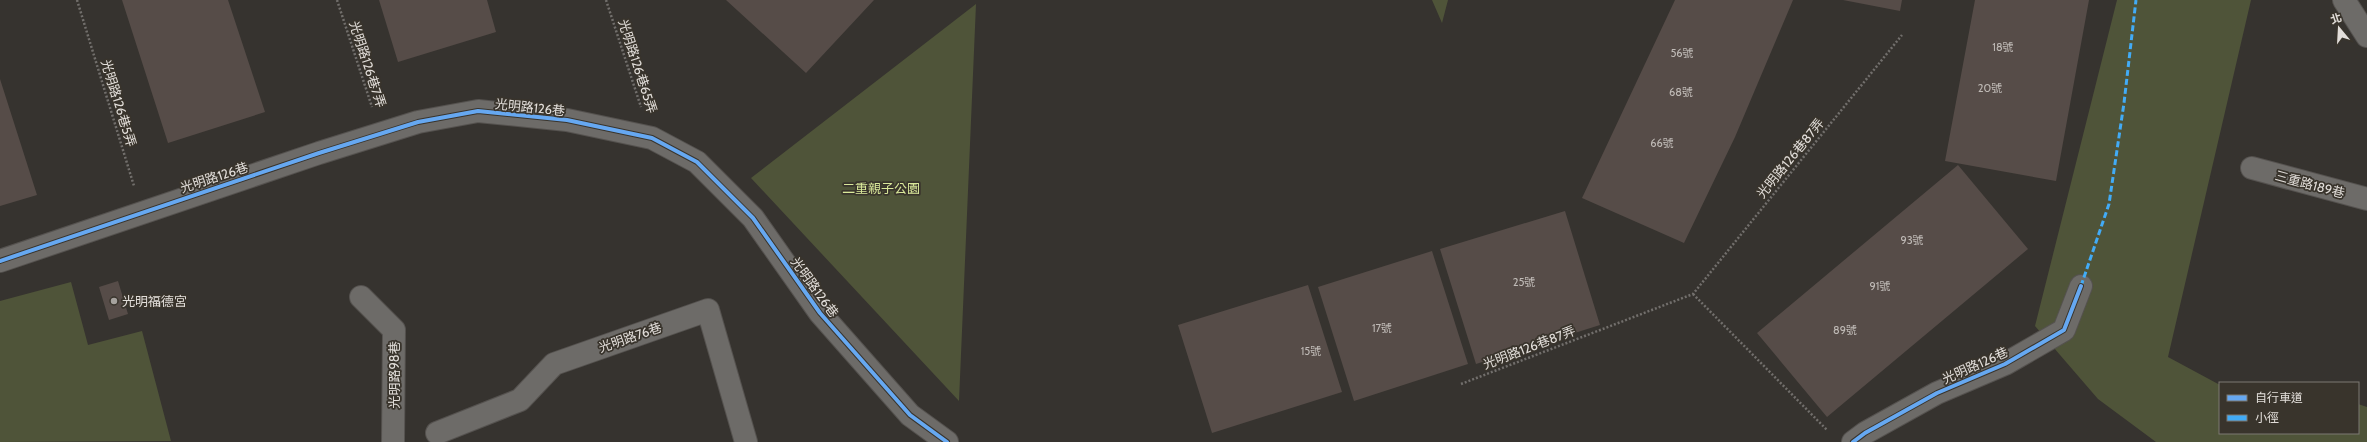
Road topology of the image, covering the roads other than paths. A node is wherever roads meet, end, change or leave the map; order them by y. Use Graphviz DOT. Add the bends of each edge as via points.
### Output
graph roads {
  1 [pos="2344,0"];
  2 [pos="2367,36"];
  3 [pos="2252,168"];
  4 [pos="2367,199"];
  5 [pos="0,261"];
  6 [pos="2081,286"];
  7 [pos="361,297"];
  8 [pos="437,433"];
  9 [pos="393,442"];
  10 [pos="746,442"];
  11 [pos="947,442"];
  12 [pos="1853,442"];
  1 -- 2 [label="street"];
  3 -- 4 [label="street, 三重路189巷"];
  5 -- 11 [label="street, 光明路126巷" via="418,122 478,111 567,120 652,138 697,162 753,218 820,313 910,415"];
  6 -- 12 [label="street, 光明路126巷" via="2064,330 2005,364 1937,393"];
  7 -- 9 [label="street, 光明路98巷" via="394,330"];
  8 -- 10 [label="street, 光明路76巷" via="520,400 554,364 708,310"];
}
